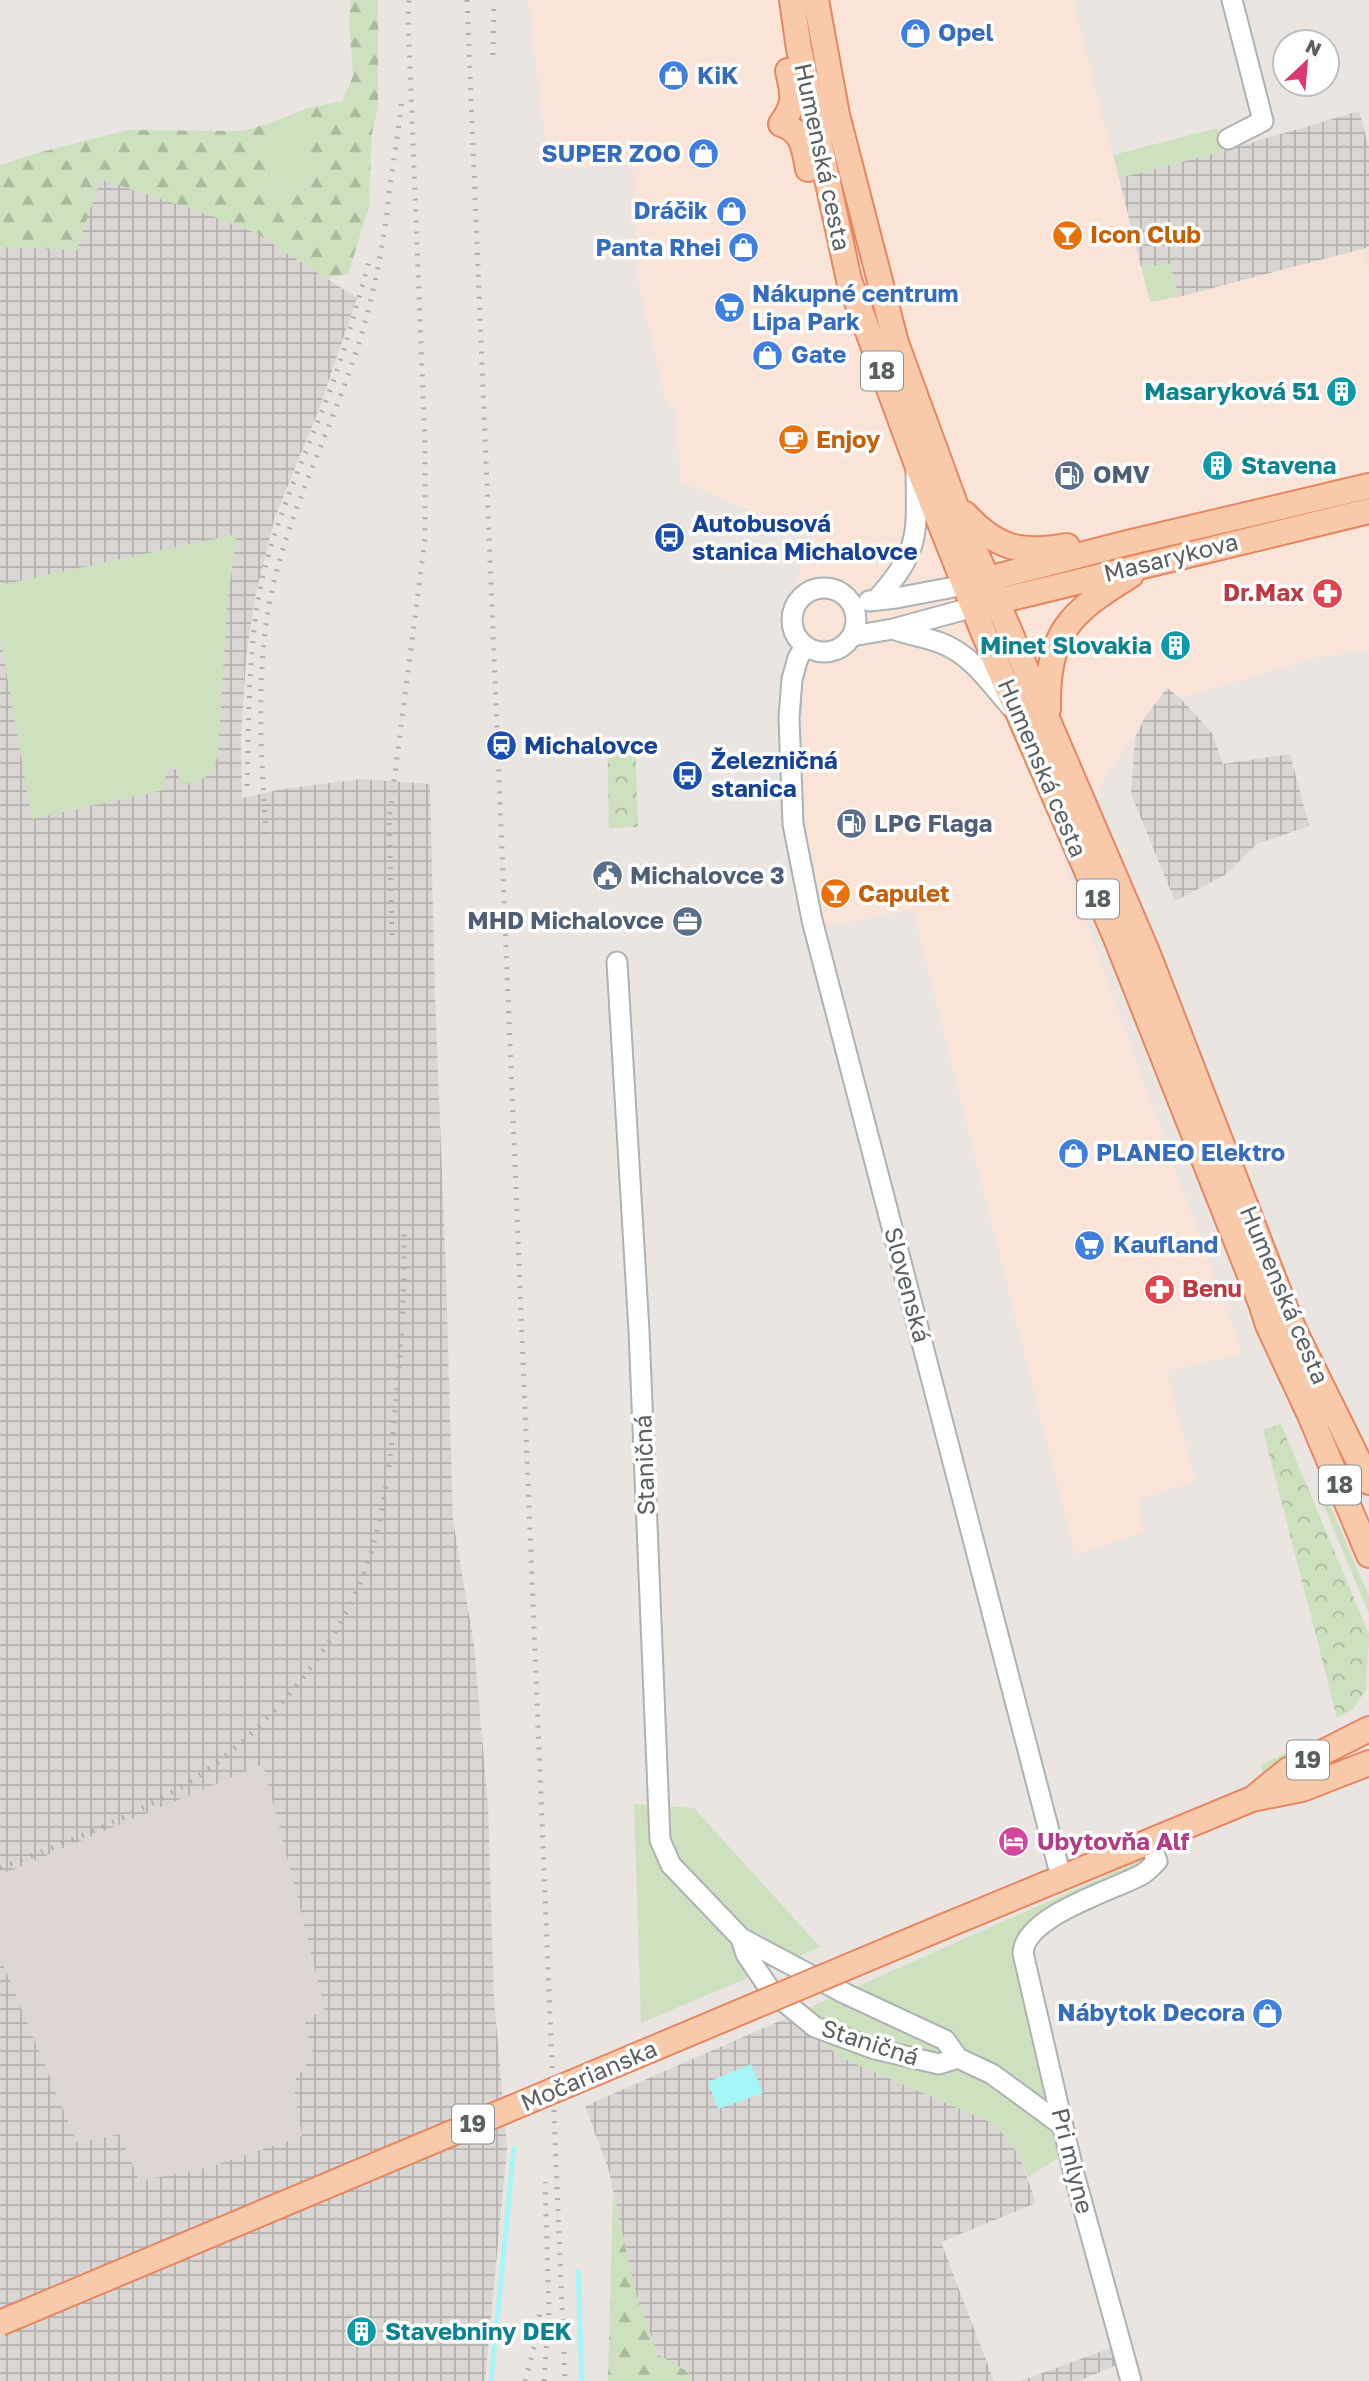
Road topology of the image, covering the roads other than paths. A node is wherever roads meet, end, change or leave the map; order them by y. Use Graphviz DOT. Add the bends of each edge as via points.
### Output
graph roads {
  1 [pos="792,0"];
  2 [pos="816,0"];
  3 [pos="1231,0"];
  4 [pos="799,49"];
  5 [pos="1228,139"];
  6 [pos="830,191"];
  7 [pos="916,462"];
  8 [pos="1369,486"];
  9 [pos="956,505"];
  10 [pos="1369,512"];
  11 [pos="1127,543"];
  12 [pos="1153,562"];
  13 [pos="981,593"];
  14 [pos="876,600"];
  15 [pos="850,601"];
  16 [pos="893,629"];
  17 [pos="852,636"];
  18 [pos="805,646"];
  19 [pos="1021,719"];
  20 [pos="1048,720"];
  21 [pos="617,962"];
  22 [pos="1369,1482"];
  23 [pos="1369,1555"];
  24 [pos="1369,1729"];
  25 [pos="1369,1763"];
  26 [pos="1252,1799"];
  27 [pos="1149,1842"];
  28 [pos="1061,1877"];
  29 [pos="740,1938"];
  30 [pos="958,2058"];
  31 [pos="1063,2126"];
  32 [pos="0,2323"];
  33 [pos="1131,2381"];
  1 -- 4 [label="main road, Humenská cesta / 18"];
  2 -- 9 [label="main road, Humenská cesta / 18" via="837,115 896,342"];
  3 -- 5 [label="street" via="1263,121"];
  4 -- 6 [label="main road, Humenská cesta / 18"];
  4 -- 6 [label="main road" via="787,68 794,100 781,124 799,135 810,175"];
  6 -- 7 [label="main road, Humenská cesta / 18" via="849,280"];
  7 -- 13 [label="main road, Humenská cesta / 18"];
  7 -- 14 [label="street" via="918,520 913,547 901,572"];
  8 -- 11 [label="main road, Masarykova"];
  9 -- 11 [label="main road" via="980,531 1022,549"];
  9 -- 13 [label="main road, Humenská cesta / 18"];
  10 -- 12 [label="main road, Masarykova"];
  11 -- 13 [label="main road, Masarykova"];
  12 -- 13 [label="main road, Masarykova"];
  12 -- 20 [label="main road" via="1086,604 1064,630 1048,674"];
  13 -- 14 [label="street"];
  13 -- 16 [label="street"];
  13 -- 19 [label="main road, Humenská cesta / 18"];
  13 -- 20 [label="main road, Humenská cesta / 18"];
  14 -- 15 [label="street"];
  15 -- 17 [label="street" via="856,622"];
  15 -- 18 [label="street" via="827,588 802,596 794,608 792,625"];
  16 -- 17 [label="street"];
  16 -- 19 [label="street" via="963,655"];
  17 -- 18 [label="street" via="830,652"];
  18 -- 28 [label="street, Slovenská" via="791,687 789,718 793,824 812,920"];
  19 -- 23 [label="main road, Humenská cesta / 18" via="1116,939 1268,1325"];
  20 -- 22 [label="main road, Humenská cesta / 18" via="1148,954 1280,1296"];
  21 -- 29 [label="street, Staničná" via="639,1331 660,1840 671,1866"];
  24 -- 26 [label="main road, 19" via="1288,1770"];
  25 -- 26 [label="main road, 19" via="1302,1789"];
  26 -- 27 [label="main road, 19"];
  27 -- 28 [label="main road, 19"];
  27 -- 31 [label="street, Pri mlyne" via="1157,1861 1143,1874 1050,1918 1026,1939 1023,1953"];
  28 -- 32 [label="main road, Močarianska / 19, bridge"];
  29 -- 30 [label="street, Staničná" via="945,2040"];
  29 -- 30 [label="street, Staničná" via="771,1991 815,2027 875,2049 939,2064"];
  30 -- 31 [label="street, Staničná" via="992,2074"];
  31 -- 33 [label="street, Pri mlyne"];
}
